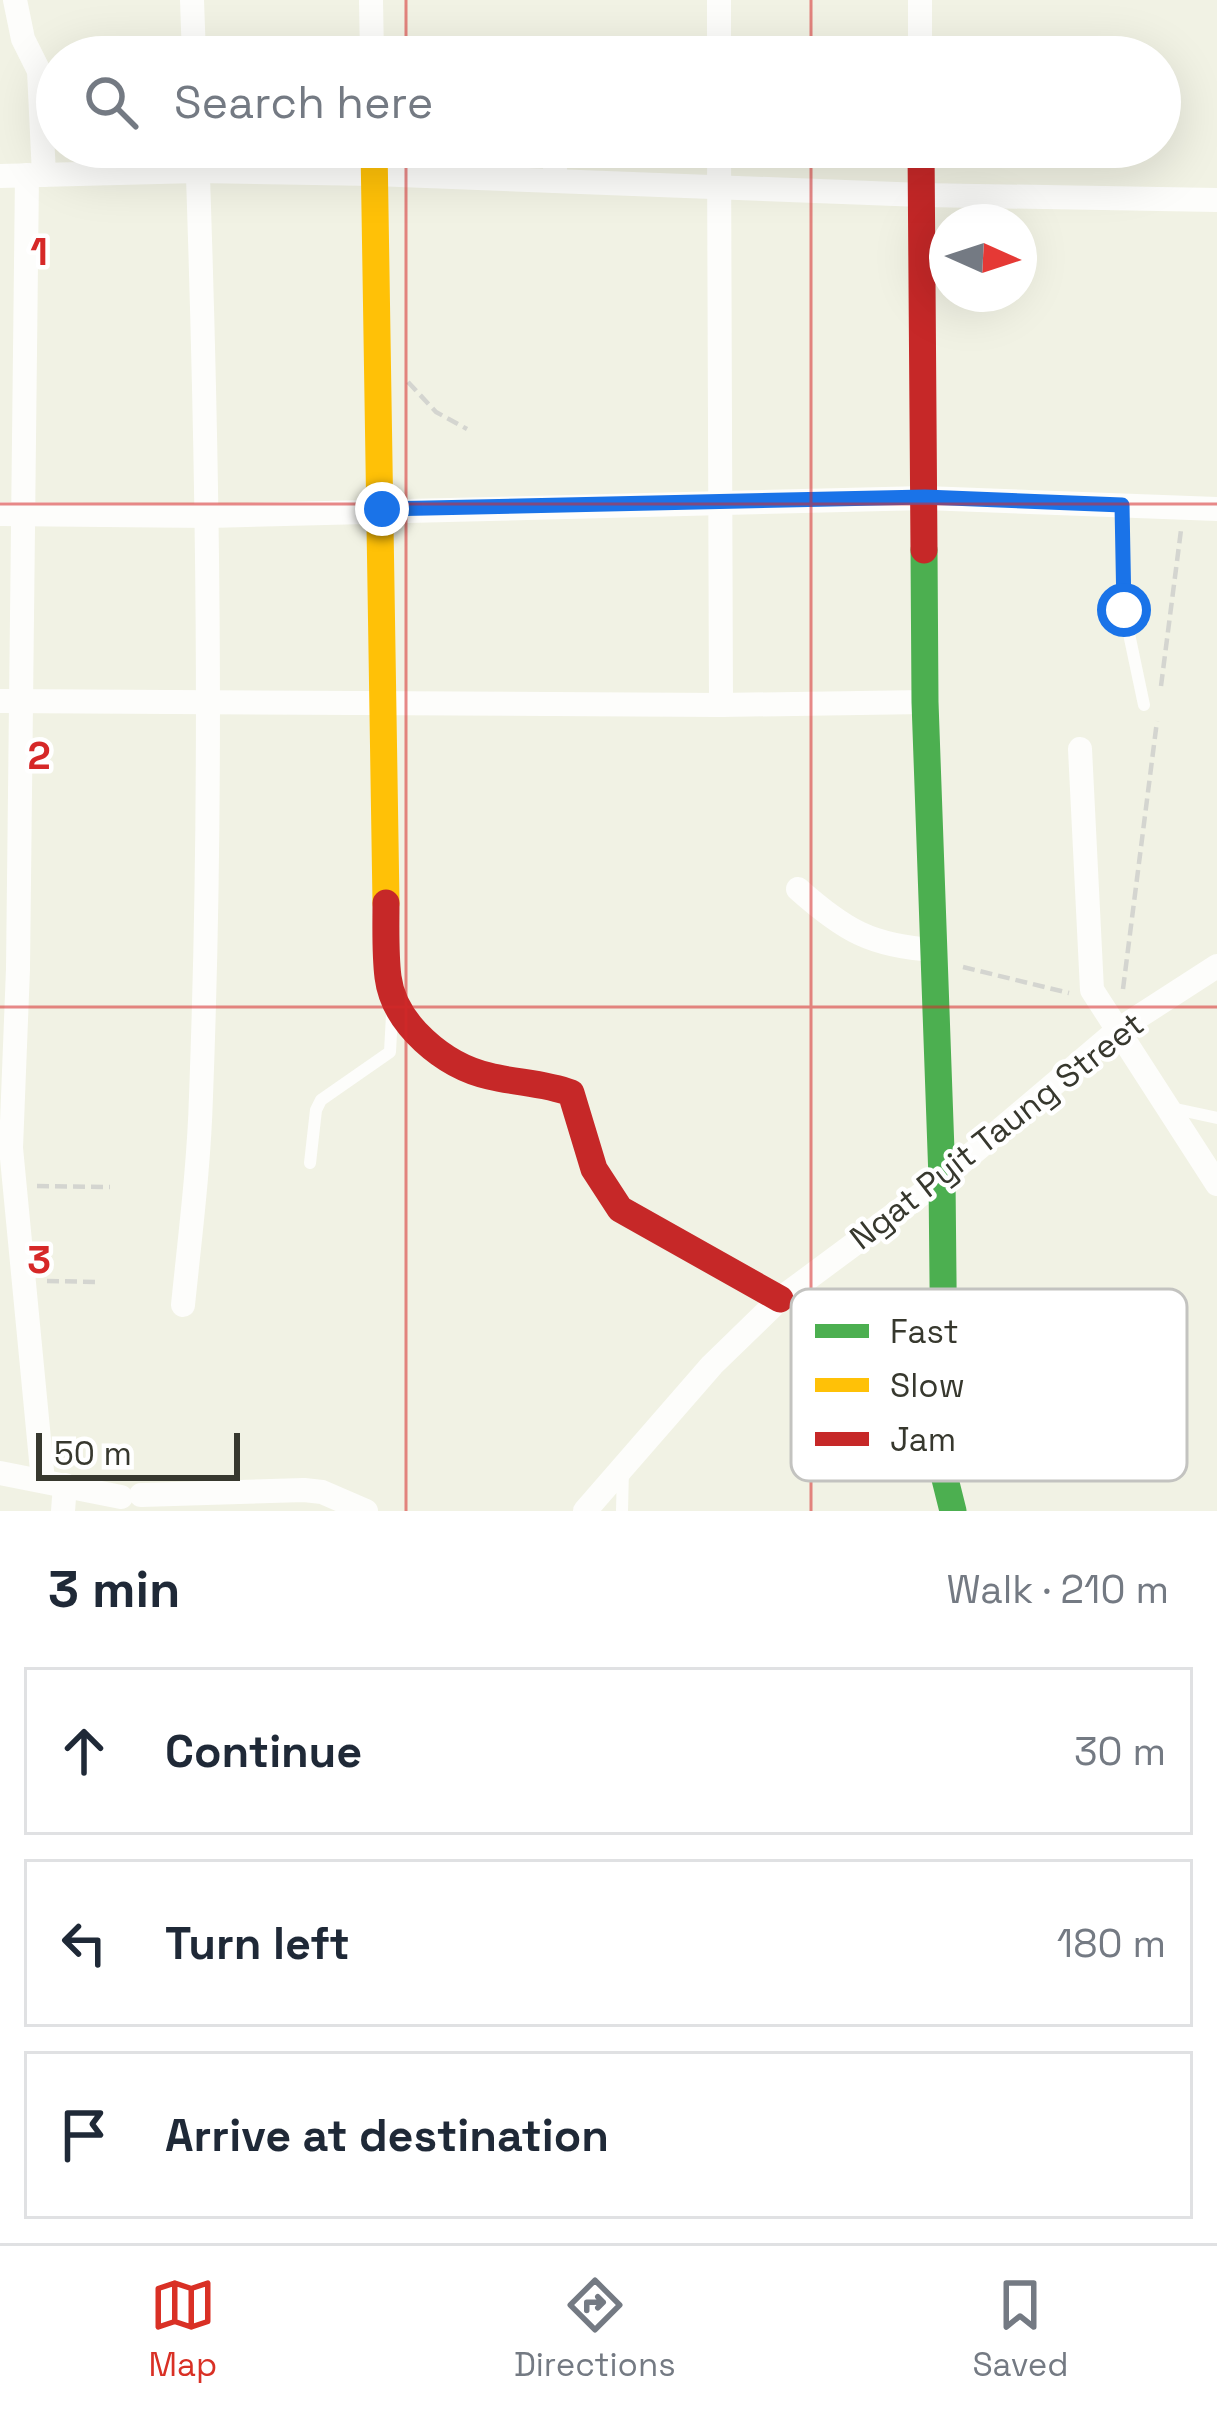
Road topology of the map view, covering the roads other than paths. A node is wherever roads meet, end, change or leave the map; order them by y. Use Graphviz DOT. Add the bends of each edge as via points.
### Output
graph roads {
  1 [pos="15,0"];
  2 [pos="193,0"];
  3 [pos="371,0"];
  4 [pos="719,0"];
  5 [pos="920,0"];
  6 [pos="194,36"];
  7 [pos="372,36"];
  8 [pos="719,36"];
  9 [pos="920,36"];
  10 [pos="36,65"];
  11 [pos="36,168"];
  12 [pos="107,168"];
  13 [pos="198,168"];
  14 [pos="374,168"];
  15 [pos="443,168"];
  16 [pos="555,168"];
  17 [pos="719,168"];
  18 [pos="921,168"];
  19 [pos="36,175"];
  20 [pos="0,176"];
  21 [pos="555,181"];
  22 [pos="719,188"];
  23 [pos="922,196"];
  24 [pos="1217,200"];
  25 [pos="925,497"];
  26 [pos="720,502"];
  27 [pos="1122,505"];
  28 [pos="1217,508"];
  29 [pos="382,509"];
  30 [pos="12,514"];
  31 [pos="209,516"];
  32 [pos="10,702"];
  33 [pos="208,702"];
  34 [pos="925,702"];
  35 [pos="379,704"];
  36 [pos="1144,704"];
  37 [pos="721,705"];
  38 [pos="1080,749"];
  39 [pos="797,889"];
  40 [pos="934,954"];
  41 [pos="1217,966"];
  42 [pos="392,1001"];
  43 [pos="1118,1030"];
  44 [pos="1170,1107"];
  45 [pos="1217,1118"];
  46 [pos="6,1123"];
  47 [pos="310,1163"];
  48 [pos="942,1179"];
  49 [pos="1217,1184"];
  50 [pos="794,1289"];
  51 [pos="943,1289"];
  52 [pos="791,1291"];
  53 [pos="780,1299"];
  54 [pos="183,1306"];
  55 [pos="623,1468"];
  56 [pos="0,1473"];
  57 [pos="946,1481"];
  58 [pos="57,1492"];
  59 [pos="366,1511"];
  60 [pos="585,1511"];
  61 [pos="622,1511"];
  62 [pos="953,1511"];
  1 -- 10 [label="street"];
  2 -- 6 [label="street"];
  3 -- 7 [label="street"];
  4 -- 8 [label="street"];
  5 -- 9 [label="street"];
  11 -- 19 [label="street"];
  12 -- 19 [label="street"];
  13 -- 31 [label="street"];
  14 -- 29 [label="street"];
  15 -- 21 [label="street"];
  16 -- 21 [label="street"];
  17 -- 22 [label="street"];
  18 -- 23 [label="street"];
  19 -- 20 [label="street"];
  19 -- 30 [label="street"];
  21 -- 22 [label="street"];
  22 -- 23 [label="street"];
  22 -- 26 [label="street"];
  23 -- 24 [label="street"];
  23 -- 25 [label="street"];
  25 -- 26 [label="street"];
  25 -- 27 [label="street"];
  25 -- 34 [label="street"];
  26 -- 29 [label="street"];
  26 -- 37 [label="street"];
  27 -- 28 [label="street"];
  27 -- 36 [label="lane" via="1124,610"];
  29 -- 31 [label="street"];
  29 -- 35 [label="street"];
  30 -- 31 [label="street"];
  30 -- 32 [label="street"];
  31 -- 33 [label="street"];
  32 -- 33 [label="street"];
  32 -- 46 [label="street" via="18,969"];
  33 -- 35 [label="street"];
  33 -- 54 [label="street" via="201,1101"];
  34 -- 37 [label="street"];
  34 -- 40 [label="street"];
  35 -- 37 [label="street"];
  35 -- 42 [label="street"];
  38 -- 43 [label="street" via="1092,990"];
  39 -- 40 [label="street" via="856,934"];
  40 -- 48 [label="street"];
  41 -- 43 [label="street, Ngat Pyit Taung Street"];
  42 -- 47 [label="lane" via="390,1052 321,1100"];
  42 -- 53 [label="street" via="464,1067 571,1093 594,1169 620,1209"];
  43 -- 44 [label="street"];
  43 -- 48 [label="street, Ngat Pyit Taung Street"];
  44 -- 45 [label="lane"];
  44 -- 49 [label="street"];
  46 -- 58 [label="street"];
  48 -- 50 [label="street, Ngat Pyit Taung Street"];
  48 -- 51 [label="street"];
  52 -- 53 [label="street, Ngat Pyit Taung Street"];
  53 -- 55 [label="street, Ngat Pyit Taung Street"];
  55 -- 60 [label="street, Ngat Pyit Taung Street"];
  55 -- 61 [label="lane"];
  56 -- 58 [label="street"];
  57 -- 62 [label="street"];
  58 -- 59 [label="street" via="304,1490"];
}
